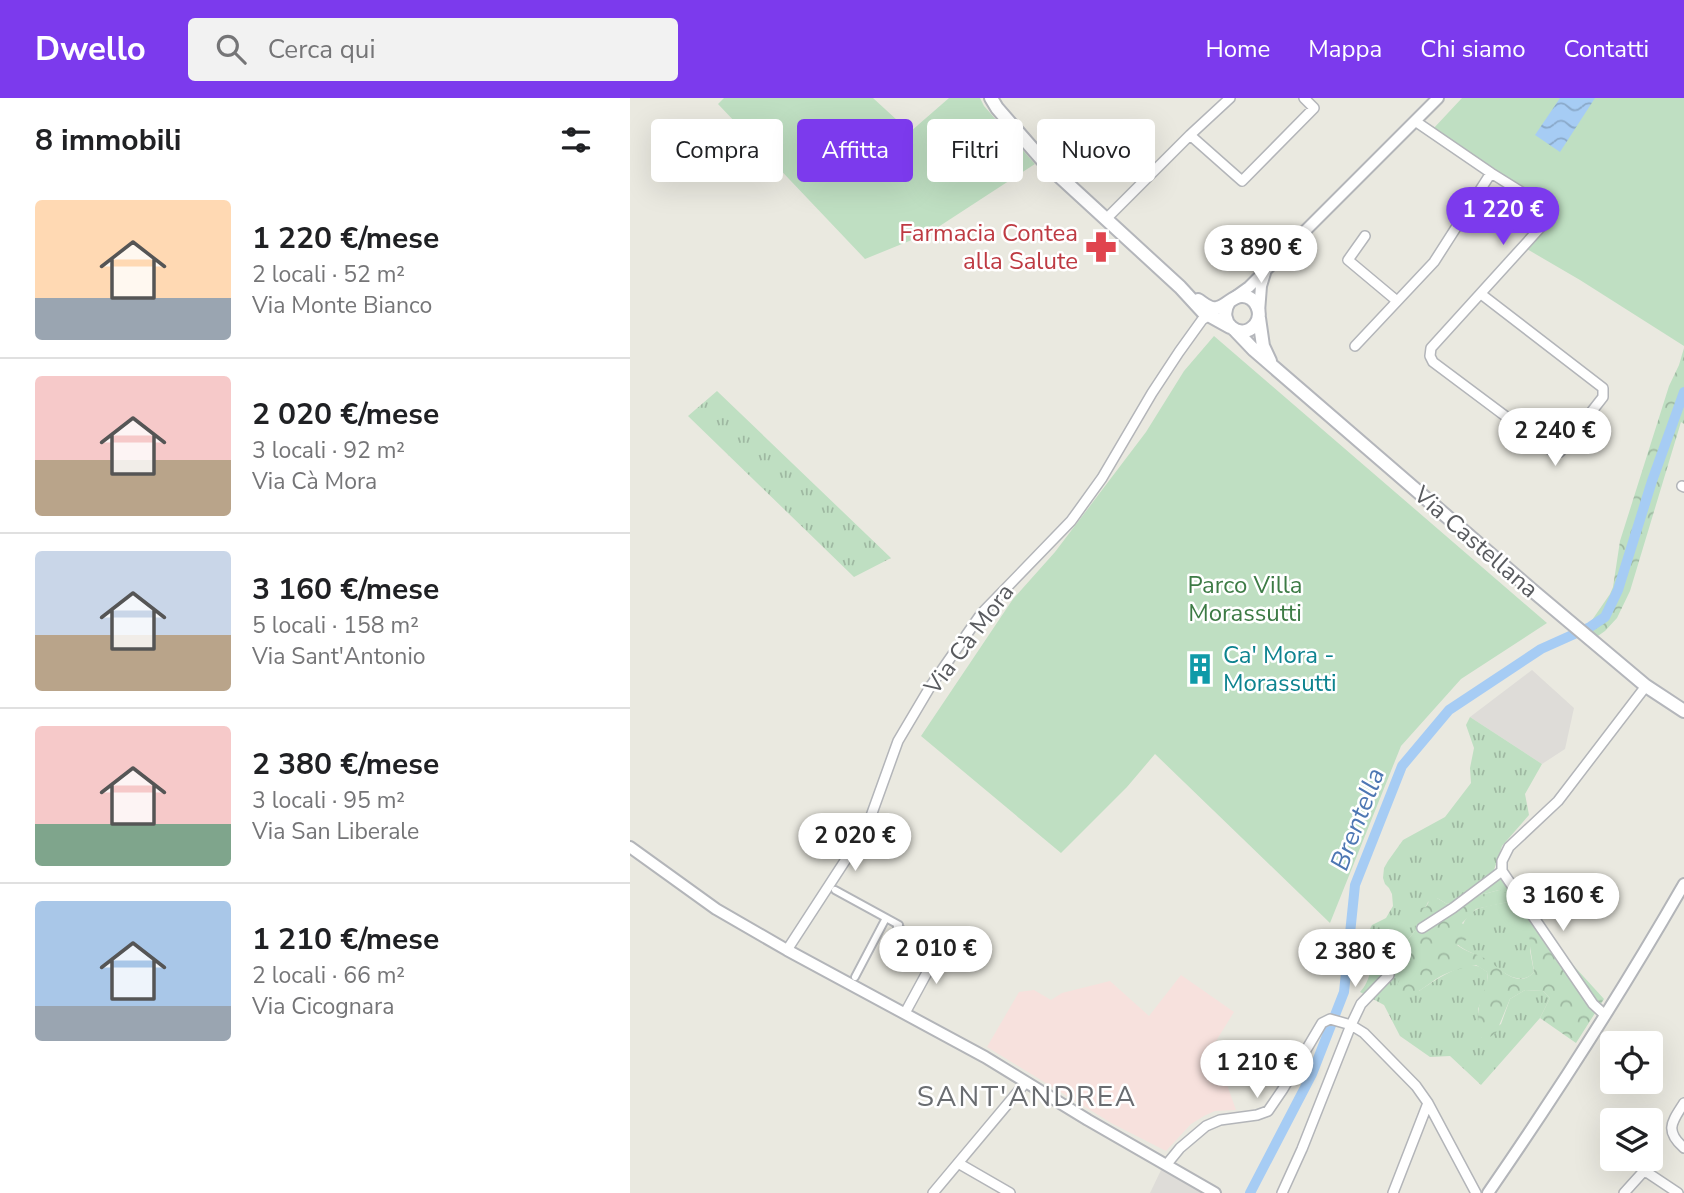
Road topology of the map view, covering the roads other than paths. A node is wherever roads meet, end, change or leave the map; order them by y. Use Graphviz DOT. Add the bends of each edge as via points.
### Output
graph roads {
  1 [pos="991,98"];
  2 [pos="1230,98"];
  3 [pos="1304,98"];
  4 [pos="1438,98"];
  5 [pos="1415,121"];
  6 [pos="1190,135"];
  7 [pos="1491,173"];
  8 [pos="1106,219"];
  9 [pos="1365,236"];
  10 [pos="1269,268"];
  11 [pos="1180,287"];
  12 [pos="1481,293"];
  13 [pos="1232,299"];
  14 [pos="1397,301"];
  15 [pos="1209,316"];
  16 [pos="1259,316"];
  17 [pos="1232,328"];
  18 [pos="1355,346"];
  19 [pos="1273,365"];
  20 [pos="1646,686"];
  21 [pos="1684,711"];
  22 [pos="630,847"];
  23 [pos="1503,871"];
  24 [pos="1684,884"];
  25 [pos="835,890"];
  26 [pos="886,918"];
  27 [pos="1422,928"];
  28 [pos="960,938"];
  29 [pos="787,950"];
  30 [pos="938,951"];
  31 [pos="1389,975"];
  32 [pos="855,976"];
  33 [pos="905,1013"];
  34 [pos="1605,1015"];
  35 [pos="1351,1025"];
  36 [pos="1026,1082"];
  37 [pos="1428,1103"];
  38 [pos="1684,1103"];
  39 [pos="1684,1148"];
  40 [pos="958,1163"];
  41 [pos="1167,1164"];
  42 [pos="1282,1192"];
  43 [pos="933,1193"];
  44 [pos="1010,1193"];
  45 [pos="1214,1193"];
  46 [pos="1393,1193"];
  47 [pos="1476,1193"];
  48 [pos="1488,1193"];
  49 [pos="1624,1193"];
  50 [pos="1678,1193"];
  1 -- 8 [label="main road, Via Castellana" via="1045,163"];
  2 -- 6 [label="street"];
  3 -- 6 [label="street" via="1314,108 1242,181"];
  4 -- 5 [label="street"];
  5 -- 7 [label="street"];
  5 -- 10 [label="street"];
  6 -- 8 [label="street"];
  7 -- 12 [label="street" via="1547,208 1550,215"];
  7 -- 14 [label="street" via="1434,262"];
  8 -- 11 [label="main road, Via Castellana"];
  9 -- 14 [label="street" via="1348,260"];
  10 -- 13 [label="street"];
  10 -- 16 [label="street" via="1261,286"];
  11 -- 13 [label="main road, Via Castellana" via="1211,308"];
  11 -- 15 [label="main road, Via Castellana"];
  12 -- 12 [label="street" via="1431,348 1431,359 1552,452 1560,452 1603,397 1603,388"];
  13 -- 16 [label="main road" via="1250,298 1258,306"];
  13 -- 17 [label="main road" via="1224,316"];
  14 -- 18 [label="street"];
  15 -- 17 [label="main road, Via Castellana"];
  15 -- 29 [label="street, Via Cà Mora" via="1172,362 1071,521 981,614 930,687 898,741 871,816"];
  16 -- 17 [label="main road" via="1249,330"];
  16 -- 19 [label="main road, Via Castellana" via="1263,346"];
  17 -- 19 [label="main road, Via Castellana"];
  19 -- 20 [label="main road, Via Castellana"];
  20 -- 21 [label="main road, Via Castellana"];
  20 -- 23 [label="street" via="1558,801 1509,846"];
  22 -- 29 [label="street" via="716,909"];
  23 -- 27 [label="street"];
  23 -- 34 [label="street"];
  24 -- 34 [label="street"];
  25 -- 26 [label="street"];
  26 -- 30 [label="street"];
  26 -- 32 [label="street"];
  28 -- 30 [label="street" via="949,932"];
  29 -- 33 [label="street"];
  30 -- 33 [label="street"];
  31 -- 35 [label="street" via="1362,1004"];
  33 -- 36 [label="street"];
  34 -- 48 [label="street"];
  35 -- 37 [label="street" via="1373,1042"];
  35 -- 41 [label="street" via="1325,1020 1268,1111 1206,1126"];
  35 -- 42 [label="street"];
  36 -- 40 [label="street"];
  36 -- 41 [label="street"];
  37 -- 46 [label="street"];
  37 -- 47 [label="street"];
  38 -- 39 [label="street" via="1671,1130"];
  40 -- 43 [label="street"];
  40 -- 44 [label="street"];
  41 -- 45 [label="street"];
  49 -- 50 [label="street" via="1643,1172"];
}
